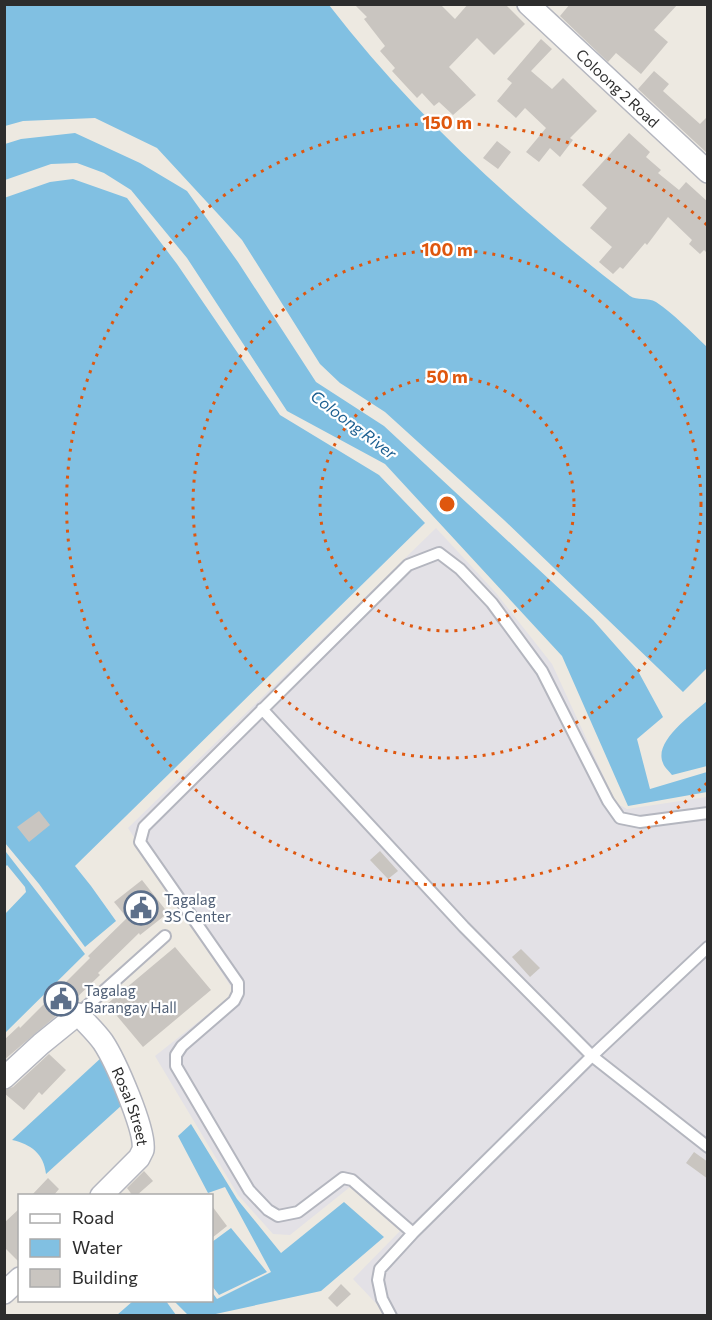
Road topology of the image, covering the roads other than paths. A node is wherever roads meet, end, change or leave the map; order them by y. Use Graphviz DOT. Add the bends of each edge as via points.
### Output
graph roads {
  1 [pos="528,4"];
  2 [pos="708,172"];
  3 [pos="262,709"];
  4 [pos="708,813"];
  5 [pos="165,936"];
  6 [pos="708,947"];
  7 [pos="78,1014"];
  8 [pos="592,1056"];
  9 [pos="4,1078"];
  10 [pos="708,1147"];
  11 [pos="103,1194"];
  12 [pos="413,1233"];
  13 [pos="18,1280"];
  14 [pos="4,1293"];
  15 [pos="391,1316"];
  1 -- 2 [label="street, Coloong 2 Road"];
  3 -- 4 [label="lane" via="408,565 439,553 492,603 542,671 620,818 640,822"];
  3 -- 8 [label="lane" via="464,927"];
  3 -- 12 [label="lane" via="144,827 140,842 238,983 234,1001 182,1046 176,1055 176,1066 249,1190 268,1210 278,1216 298,1212 344,1178 352,1180"];
  5 -- 7 [label="lane"];
  6 -- 8 [label="lane"];
  7 -- 9 [label="street"];
  7 -- 11 [label="street, Rosal Street" via="103,1041 120,1074 142,1139 139,1158"];
  8 -- 10 [label="lane"];
  8 -- 12 [label="lane"];
  12 -- 15 [label="lane" via="380,1269 382,1299"];
  13 -- 14 [label="street"];
}
